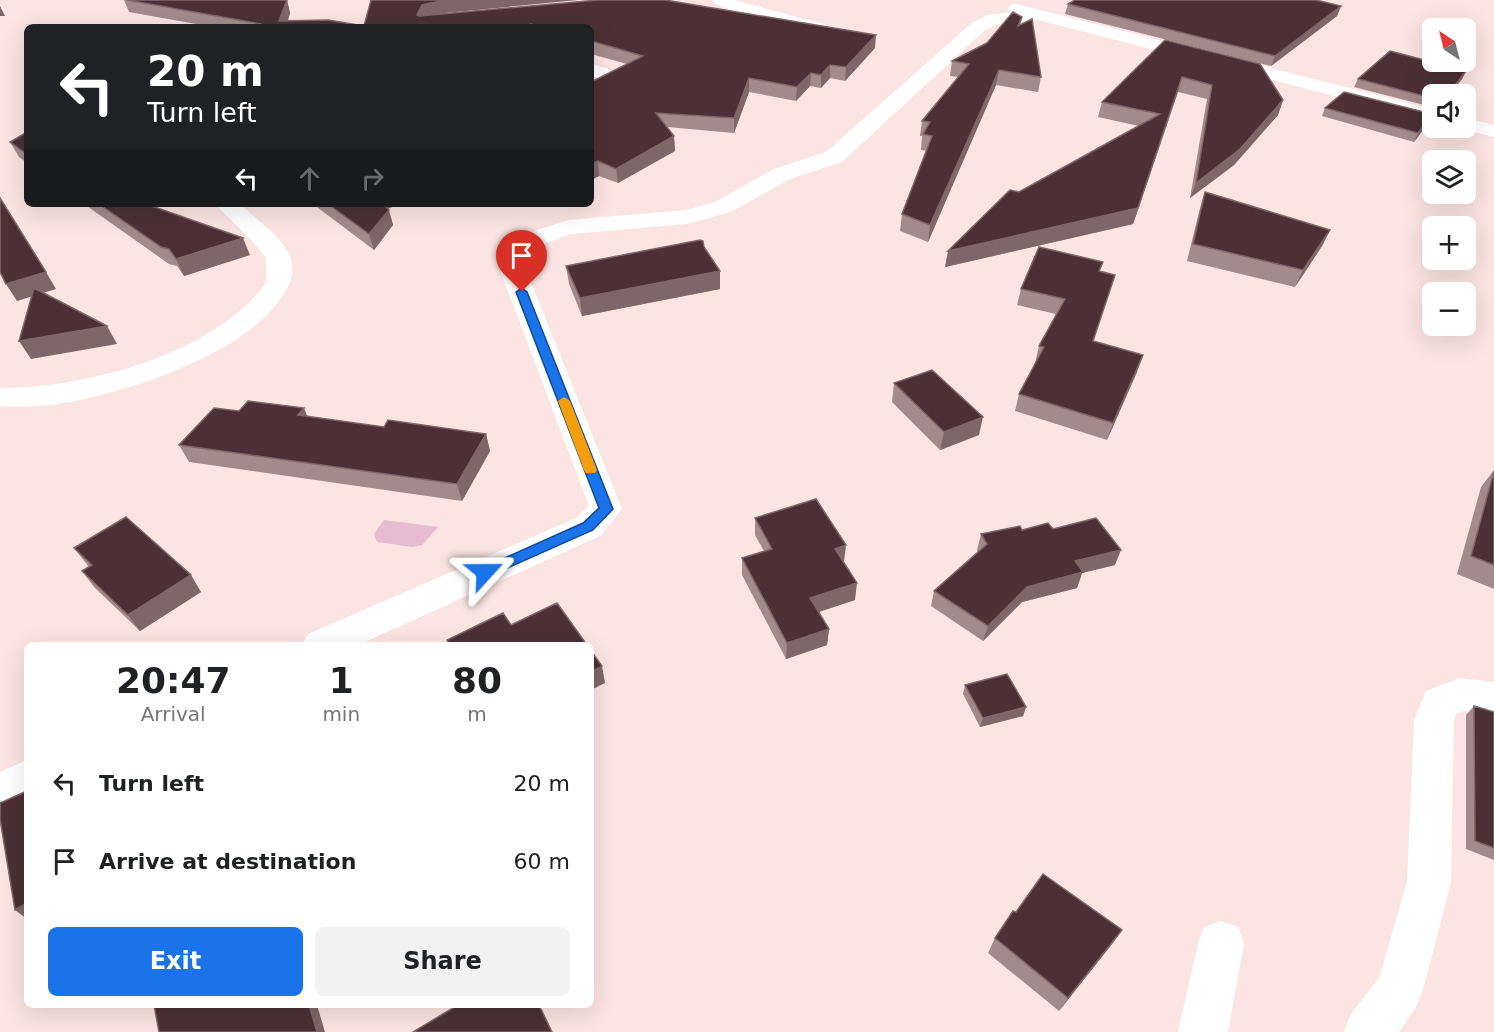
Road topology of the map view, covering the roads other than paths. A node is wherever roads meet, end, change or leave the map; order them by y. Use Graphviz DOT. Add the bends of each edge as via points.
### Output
graph roads {
  1 [pos="720,0"];
  2 [pos="992,3"];
  3 [pos="1036,15"];
  4 [pos="831,32"];
  5 [pos="1422,112"];
  6 [pos="1476,126"];
  7 [pos="1494,131"];
  8 [pos="229,207"];
  9 [pos="0,398"];
  10 [pos="328,642"];
  11 [pos="1494,698"];
  12 [pos="24,780"];
  13 [pos="0,792"];
  14 [pos="1221,944"];
  15 [pos="1203,1032"];
  16 [pos="1369,1032"];
  1 -- 4 [label="street"];
  2 -- 3 [label="street"];
  3 -- 5 [label="street"];
  3 -- 10 [label="street" via="994,20 979,26 834,157 782,174 723,207 687,217 568,226 537,238 514,254 513,270 606,509 588,527"];
  6 -- 7 [label="street"];
  8 -- 9 [label="street" via="278,257 279,283 255,314 218,340 168,364 120,380 57,394"];
  11 -- 16 [label="street" via="1460,694 1440,703 1434,720 1428,882 1399,990"];
  12 -- 13 [label="street"];
  14 -- 15 [label="street"];
}
